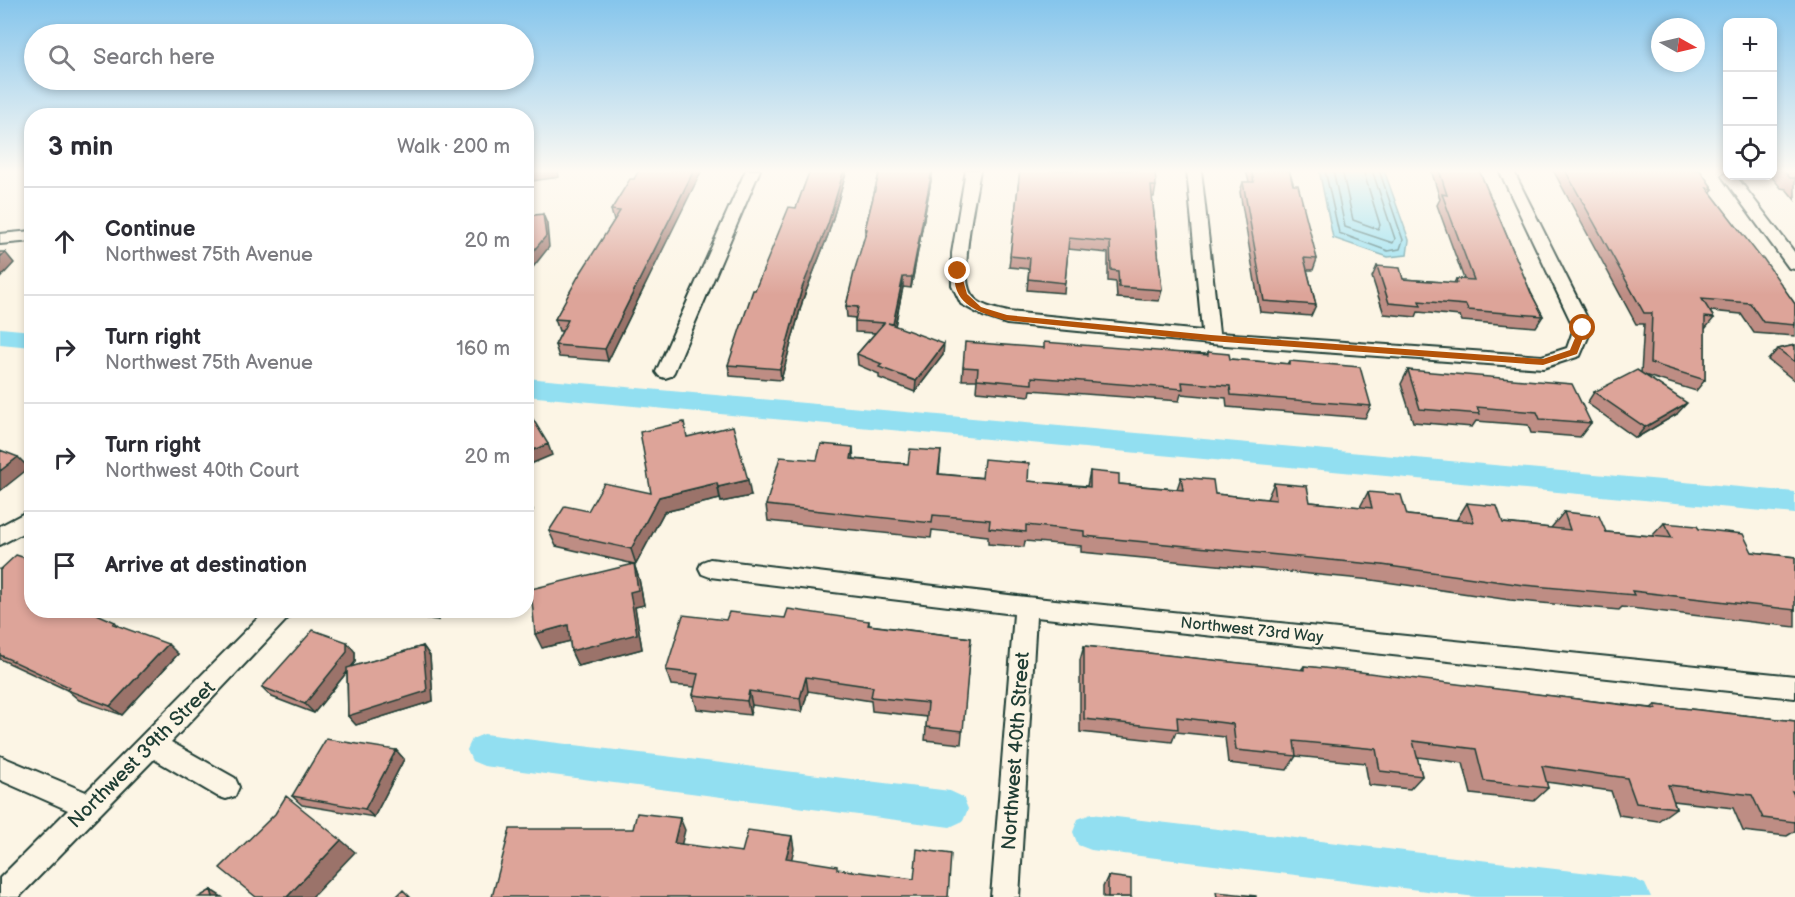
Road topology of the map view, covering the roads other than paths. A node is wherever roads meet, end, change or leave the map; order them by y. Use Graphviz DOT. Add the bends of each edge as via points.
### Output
graph roads {
  1 [pos="735,212"];
  2 [pos="967,212"];
  3 [pos="1198,212"];
  4 [pos="1526,212"];
  5 [pos="1756,212"];
  6 [pos="24,237"];
  7 [pos="0,239"];
  8 [pos="1795,264"];
  9 [pos="1211,338"];
  10 [pos="665,372"];
  11 [pos="24,522"];
  12 [pos="0,537"];
  13 [pos="710,568"];
  14 [pos="1026,606"];
  15 [pos="273,618"];
  16 [pos="1795,687"];
  17 [pos="152,744"];
  18 [pos="0,768"];
  19 [pos="226,787"];
  20 [pos="88,806"];
  21 [pos="0,897"];
  22 [pos="1005,897"];
  1 -- 10 [label="street"];
  2 -- 9 [label="street" via="958,271 963,295 978,309 1007,318"];
  3 -- 9 [label="street"];
  4 -- 9 [label="street" via="1583,328 1574,352 1543,362"];
  5 -- 8 [label="street"];
  6 -- 7 [label="street"];
  11 -- 12 [label="street"];
  13 -- 14 [label="street, Northwest 73rd Way"];
  14 -- 16 [label="street, Northwest 73rd Way"];
  14 -- 22 [label="street, Northwest 40th Street"];
  15 -- 17 [label="street, Northwest 39th Street"];
  17 -- 19 [label="street"];
  17 -- 20 [label="street, Northwest 39th Street"];
  18 -- 20 [label="street"];
  20 -- 21 [label="street, Northwest 39th Street"];
}
